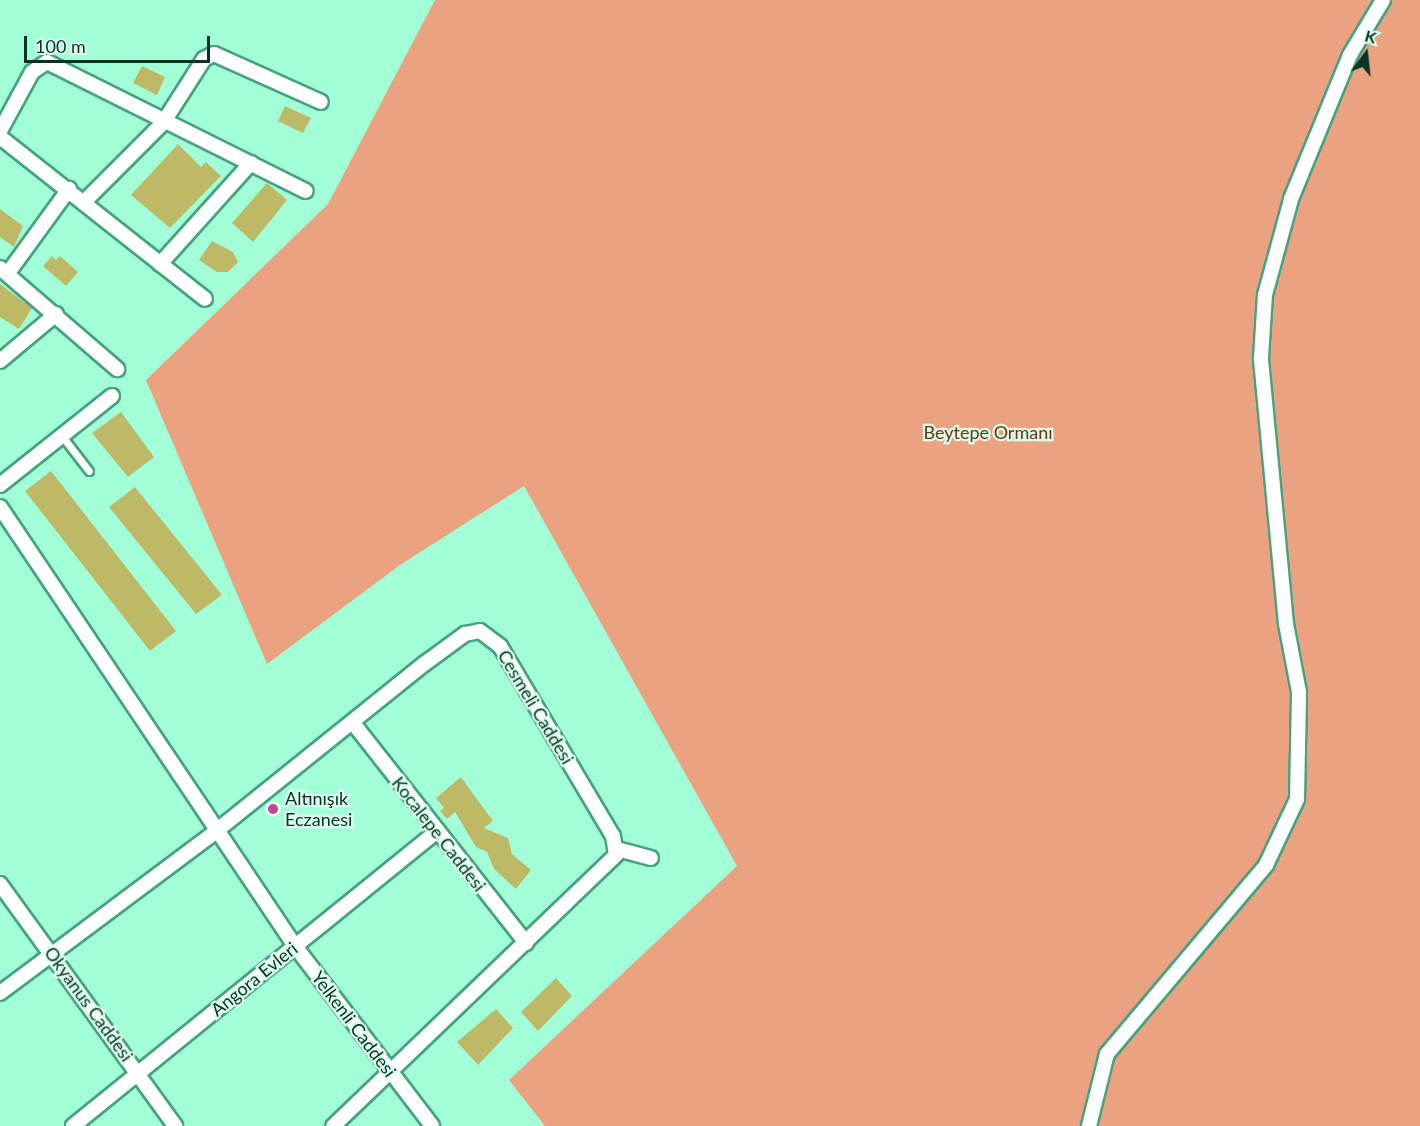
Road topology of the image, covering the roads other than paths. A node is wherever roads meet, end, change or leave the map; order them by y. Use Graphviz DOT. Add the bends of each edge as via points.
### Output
graph roads {
  1 [pos="1383,0"];
  2 [pos="321,102"];
  3 [pos="163,123"];
  4 [pos="0,131"];
  5 [pos="0,137"];
  6 [pos="251,163"];
  7 [pos="69,189"];
  8 [pos="306,191"];
  9 [pos="84,202"];
  10 [pos="160,264"];
  11 [pos="4,270"];
  12 [pos="205,299"];
  13 [pos="56,314"];
  14 [pos="0,361"];
  15 [pos="117,369"];
  16 [pos="112,396"];
  17 [pos="62,436"];
  18 [pos="89,471"];
  19 [pos="0,485"];
  20 [pos="0,507"];
  21 [pos="353,723"];
  22 [pos="215,832"];
  23 [pos="436,832"];
  24 [pos="617,849"];
  25 [pos="651,858"];
  26 [pos="0,884"];
  27 [pos="526,943"];
  28 [pos="295,946"];
  29 [pos="52,952"];
  30 [pos="0,993"];
  31 [pos="139,1072"];
  32 [pos="390,1073"];
  33 [pos="73,1126"];
  34 [pos="175,1126"];
  35 [pos="333,1126"];
  36 [pos="432,1126"];
  37 [pos="1089,1126"];
  1 -- 37 [label="street" via="1350,55 1291,199 1265,295 1262,358 1286,624 1299,692 1297,799 1266,865 1107,1054"];
  2 -- 3 [label="street" via="214,54 204,59"];
  3 -- 4 [label="street" via="47,62 32,72"];
  3 -- 6 [label="street"];
  3 -- 9 [label="street"];
  5 -- 7 [label="street"];
  6 -- 8 [label="street"];
  6 -- 10 [label="street"];
  7 -- 9 [label="street"];
  7 -- 11 [label="street"];
  9 -- 10 [label="street"];
  10 -- 12 [label="street"];
  11 -- 13 [label="street"];
  13 -- 14 [label="street"];
  13 -- 15 [label="street"];
  16 -- 17 [label="street"];
  17 -- 18 [label="lane"];
  17 -- 19 [label="street"];
  20 -- 22 [label="street, Yelkenli Caddesi"];
  21 -- 22 [label="street, Cesmeli Caddesi"];
  21 -- 23 [label="street, Kocalepe Caddesi"];
  21 -- 24 [label="street, Cesmeli Caddesi" via="465,634 480,631 492,635"];
  22 -- 28 [label="street, Yelkenli Caddesi"];
  22 -- 29 [label="street, Cesmeli Caddesi"];
  23 -- 27 [label="street, Kocalepe Caddesi"];
  23 -- 28 [label="street, Angora Evleri"];
  24 -- 25 [label="street"];
  24 -- 27 [label="street"];
  26 -- 29 [label="street, Okyanus Caddesi"];
  27 -- 32 [label="street"];
  28 -- 31 [label="street, Angora Evleri"];
  28 -- 32 [label="street, Yelkenli Caddesi"];
  29 -- 30 [label="street, Cesmeli Caddesi"];
  29 -- 31 [label="street, Okyanus Caddesi"];
  31 -- 33 [label="street, Angora Evleri"];
  31 -- 34 [label="street, Okyanus Caddesi"];
  32 -- 35 [label="street"];
  32 -- 36 [label="street, Yelkenli Caddesi"];
}
